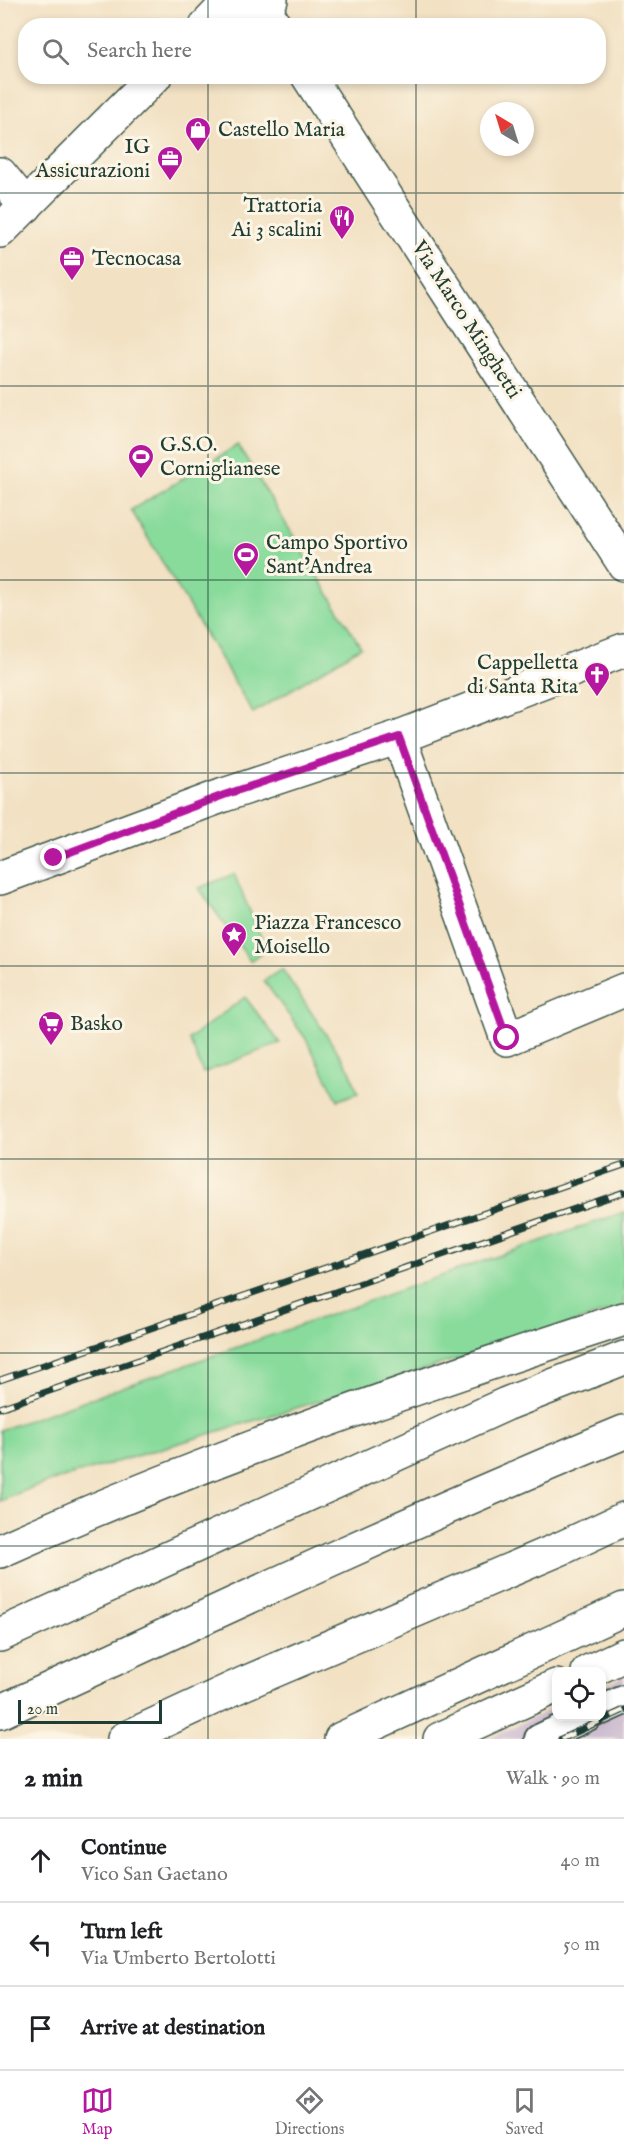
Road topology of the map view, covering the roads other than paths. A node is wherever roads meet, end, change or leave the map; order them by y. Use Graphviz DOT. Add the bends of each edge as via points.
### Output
graph roads {
  1 [pos="218,10"];
  2 [pos="270,11"];
  3 [pos="147,84"];
  4 [pos="313,84"];
  5 [pos="0,174"];
  6 [pos="26,206"];
  7 [pos="0,231"];
  8 [pos="624,564"];
  9 [pos="624,650"];
  10 [pos="399,737"];
  11 [pos="0,878"];
  12 [pos="624,990"];
  13 [pos="624,1318"];
  14 [pos="624,1358"];
  15 [pos="624,1432"];
  16 [pos="624,1519"];
  17 [pos="0,1551"];
  18 [pos="624,1609"];
  19 [pos="0,1635"];
  20 [pos="624,1655"];
  21 [pos="597,1667"];
  22 [pos="552,1688"];
  23 [pos="624,1700"];
  24 [pos="606,1708"];
  25 [pos="0,1712"];
  26 [pos="577,1721"];
  27 [pos="124,1739"];
  28 [pos="341,1739"];
  29 [pos="440,1739"];
  30 [pos="539,1739"];
  1 -- 2 [label="main road"];
  3 -- 6 [label="main road"];
  4 -- 8 [label="main road, Via Marco Minghetti"];
  5 -- 6 [label="main road"];
  6 -- 7 [label="main road"];
  9 -- 10 [label="main road"];
  10 -- 11 [label="main road" via="224,795"];
  10 -- 12 [label="main road" via="507,1038"];
  13 -- 17 [label="main road" via="287,1434 95,1508"];
  14 -- 19 [label="main road" via="506,1404"];
  15 -- 25 [label="main road" via="346,1552"];
  16 -- 27 [label="main road"];
  18 -- 28 [label="main road"];
  20 -- 21 [label="main road"];
  22 -- 29 [label="main road"];
  23 -- 24 [label="lane"];
  26 -- 30 [label="lane"];
}
